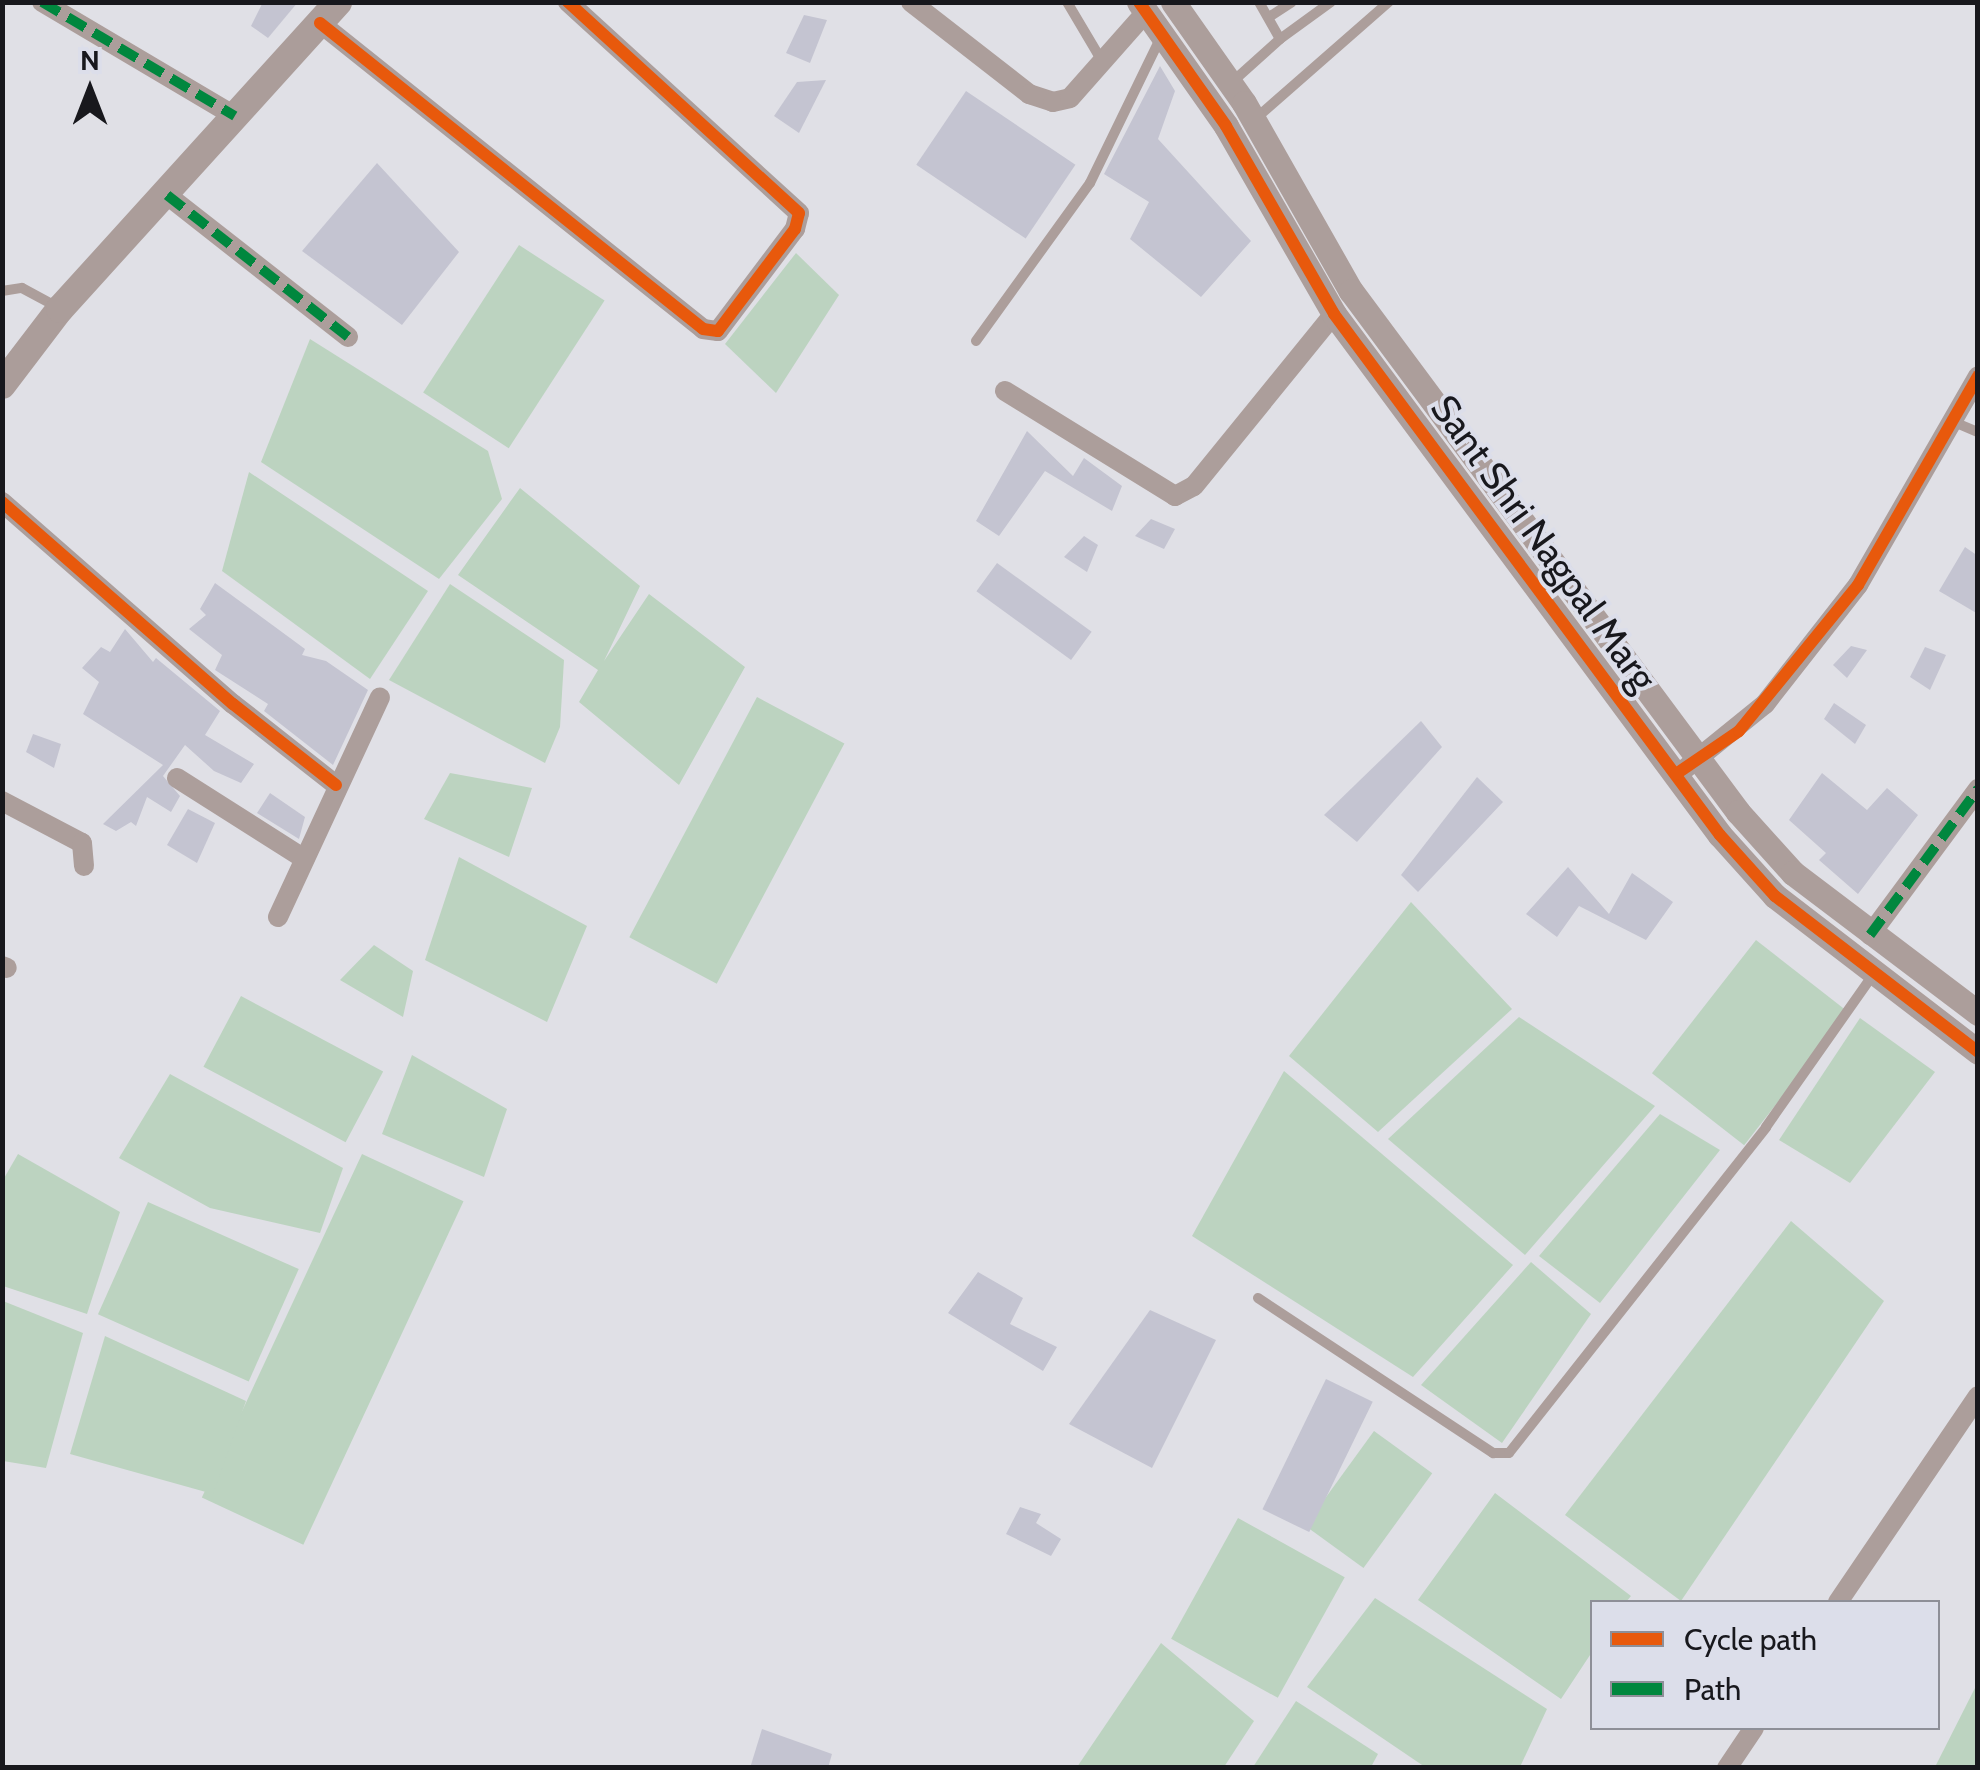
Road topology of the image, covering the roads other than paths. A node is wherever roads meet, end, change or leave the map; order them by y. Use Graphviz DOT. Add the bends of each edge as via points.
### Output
graph roads {
  1 [pos="42,2"];
  2 [pos="568,2"];
  3 [pos="910,2"];
  4 [pos="1067,2"];
  5 [pos="1173,2"];
  6 [pos="1260,2"];
  7 [pos="1292,2"];
  8 [pos="1331,2"];
  9 [pos="1389,2"];
  10 [pos="1143,7"];
  11 [pos="329,13"];
  12 [pos="1269,17"];
  13 [pos="1162,34"];
  14 [pos="1280,39"];
  15 [pos="1102,60"];
  16 [pos="1230,84"];
  17 [pos="235,116"];
  18 [pos="1254,120"];
  19 [pos="167,195"];
  20 [pos="2,291"];
  21 [pos="60,309"];
  22 [pos="1334,314"];
  23 [pos="348,336"];
  24 [pos="976,341"];
  25 [pos="1978,376"];
  26 [pos="2,386"];
  27 [pos="1004,391"];
  28 [pos="1954,422"];
  29 [pos="1978,432"];
  30 [pos="2,502"];
  31 [pos="380,697"];
  32 [pos="1700,760"];
  33 [pos="1676,774"];
  34 [pos="177,778"];
  35 [pos="336,785"];
  36 [pos="1978,789"];
  37 [pos="2,800"];
  38 [pos="304,858"];
  39 [pos="84,866"];
  40 [pos="278,916"];
  41 [pos="1870,935"];
  42 [pos="1874,974"];
  43 [pos="1978,1013"];
  44 [pos="1978,1052"];
  45 [pos="1258,1298"];
  46 [pos="1978,1396"];
  47 [pos="1839,1600"];
  48 [pos="1753,1730"];
  49 [pos="1727,1768"];
  1 -- 17 [label="street"];
  2 -- 11 [label="street" via="798,214 795,228 718,331 703,329"];
  3 -- 15 [label="street" via="1042,100 1070,98"];
  4 -- 15 [label="lane"];
  5 -- 16 [label="street, Sant Shri Nagpal Marg"];
  6 -- 12 [label="lane"];
  7 -- 12 [label="lane"];
  8 -- 14 [label="lane"];
  9 -- 18 [label="lane"];
  10 -- 13 [label="street, Sant Shri Nagpal Marg"];
  10 -- 15 [label="street"];
  11 -- 17 [label="main road"];
  12 -- 14 [label="lane"];
  13 -- 22 [label="street, Sant Shri Nagpal Marg" via="1226,126"];
  13 -- 24 [label="lane" via="1090,182"];
  14 -- 16 [label="lane"];
  16 -- 18 [label="street, Sant Shri Nagpal Marg"];
  17 -- 19 [label="main road"];
  18 -- 32 [label="street, Sant Shri Nagpal Marg" via="1351,291"];
  19 -- 21 [label="main road"];
  19 -- 23 [label="street"];
  20 -- 21 [label="lane" via="22,288"];
  21 -- 26 [label="main road"];
  22 -- 27 [label="street" via="1194,486 1175,496"];
  22 -- 33 [label="street, Sant Shri Nagpal Marg"];
  25 -- 28 [label="street"];
  28 -- 29 [label="lane"];
  28 -- 32 [label="street" via="1858,585 1766,704"];
  30 -- 35 [label="street" via="232,704"];
  31 -- 35 [label="street"];
  32 -- 33 [label="street"];
  32 -- 41 [label="street, Sant Shri Nagpal Marg" via="1793,873"];
  33 -- 42 [label="street, Sant Shri Nagpal Marg" via="1775,896"];
  34 -- 38 [label="street"];
  35 -- 38 [label="street"];
  36 -- 41 [label="street"];
  37 -- 39 [label="street" via="82,844"];
  38 -- 40 [label="street"];
  41 -- 43 [label="street, Sant Shri Nagpal Marg"];
  42 -- 44 [label="street, Sant Shri Nagpal Marg"];
  42 -- 45 [label="lane" via="1766,1128 1510,1453 1493,1452"];
  46 -- 47 [label="street"];
  48 -- 49 [label="street"];
}
